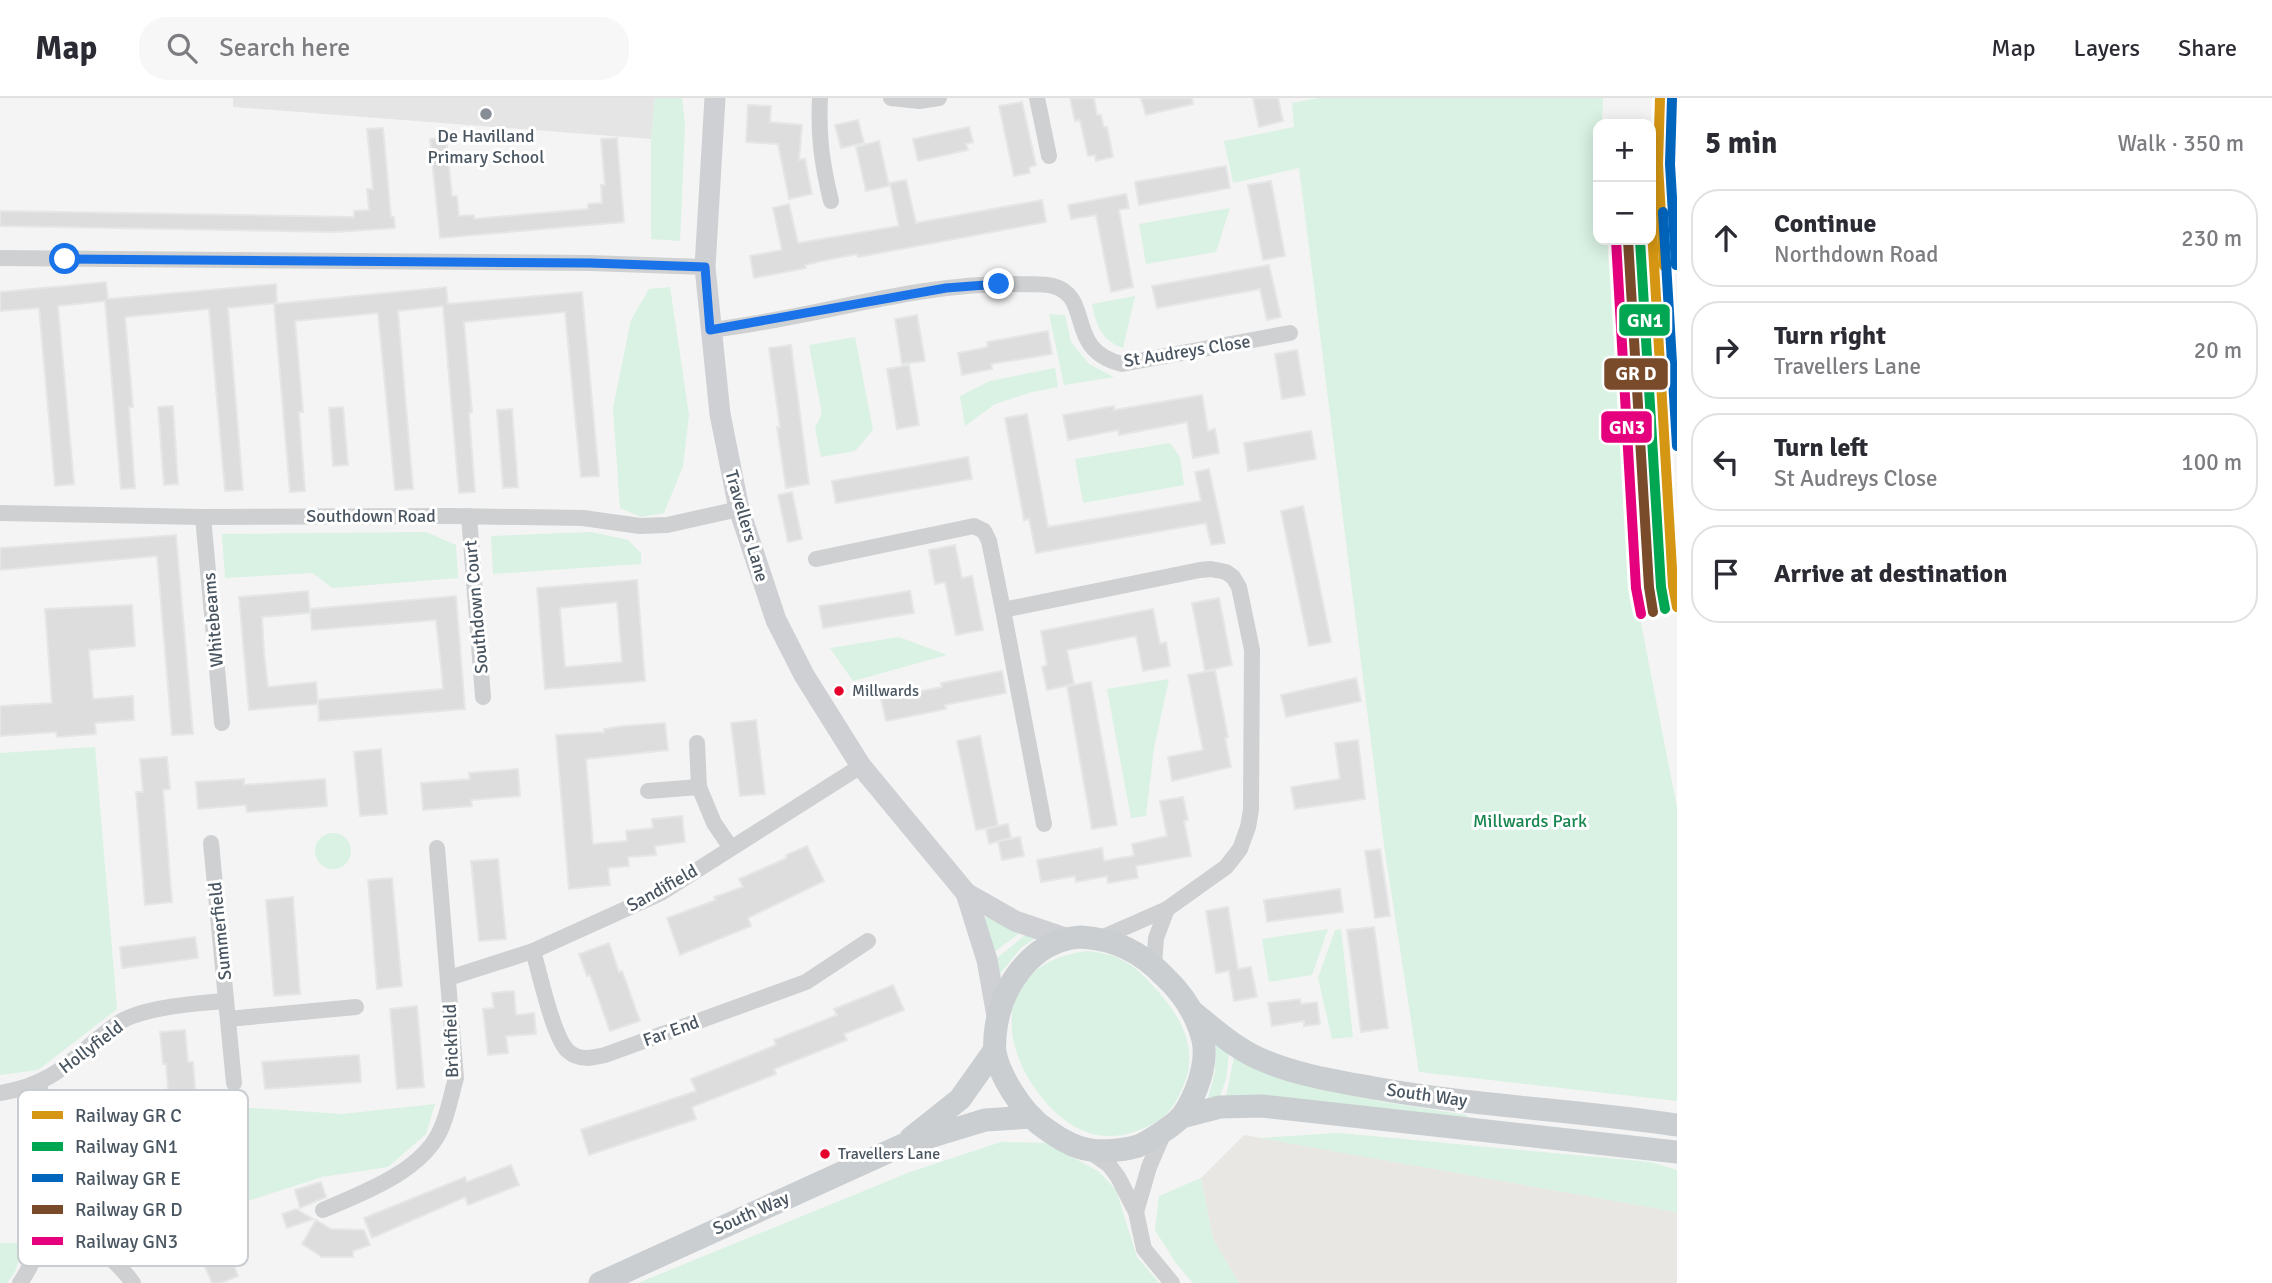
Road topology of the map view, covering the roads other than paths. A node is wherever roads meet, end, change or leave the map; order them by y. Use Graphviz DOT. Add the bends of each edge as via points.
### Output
graph roads {
  1 [pos="715,98"];
  2 [pos="820,98"];
  3 [pos="891,98"];
  4 [pos="939,98"];
  5 [pos="1037,98"];
  6 [pos="1049,156"];
  7 [pos="831,201"];
  8 [pos="0,258"];
  9 [pos="705,267"];
  10 [pos="710,330"];
  11 [pos="1290,333"];
  12 [pos="739,509"];
  13 [pos="0,513"];
  14 [pos="468,516"];
  15 [pos="203,517"];
  16 [pos="816,559"];
  17 [pos="1003,610"];
  18 [pos="483,697"];
  19 [pos="222,723"];
  20 [pos="697,743"];
  21 [pos="860,766"];
  22 [pos="699,787"];
  23 [pos="648,791"];
  24 [pos="1044,824"];
  25 [pos="211,843"];
  26 [pos="437,848"];
  27 [pos="731,848"];
  28 [pos="966,893"];
  29 [pos="1167,909"];
  30 [pos="1065,938"];
  31 [pos="1101,938"];
  32 [pos="868,941"];
  33 [pos="533,951"];
  34 [pos="1154,966"];
  35 [pos="449,978"];
  36 [pos="226,1001"];
  37 [pos="356,1007"];
  38 [pos="1194,1013"];
  39 [pos="997,1016"];
  40 [pos="228,1019"];
  41 [pos="994,1051"];
  42 [pos="234,1083"];
  43 [pos="38,1084"];
  44 [pos="40,1090"];
  45 [pos="0,1093"];
  46 [pos="1032,1117"];
  47 [pos="1173,1123"];
  48 [pos="1677,1125"];
  49 [pos="903,1145"];
  50 [pos="1089,1150"];
  51 [pos="1677,1152"];
  52 [pos="323,1210"];
  53 [pos="1136,1212"];
  54 [pos="29,1266"];
  55 [pos="120,1266"];
  56 [pos="20,1283"];
  57 [pos="133,1283"];
  58 [pos="600,1283"];
  59 [pos="1172,1283"];
  1 -- 9 [label="street, Travellers Lane"];
  2 -- 7 [label="street" via="818,135"];
  3 -- 4 [label="street"];
  5 -- 6 [label="street"];
  8 -- 9 [label="street"];
  9 -- 10 [label="street, Travellers Lane"];
  10 -- 11 [label="street, St Audreys Close" via="946,288 999,284 1052,285 1068,292 1093,349 1122,364"];
  10 -- 12 [label="street, Travellers Lane" via="720,414"];
  12 -- 14 [label="street, Southdown Road" via="667,525 640,526 583,518"];
  12 -- 21 [label="street, Travellers Lane" via="776,620 804,676"];
  13 -- 15 [label="street, Southdown Road"];
  14 -- 15 [label="street, Southdown Road"];
  14 -- 18 [label="street, Southdown Court"];
  15 -- 19 [label="street, Whitebeams"];
  16 -- 17 [label="street" via="974,526 984,531 989,541"];
  17 -- 24 [label="street"];
  17 -- 29 [label="street" via="1200,570 1226,572 1239,587 1252,650 1248,827 1240,849 1226,867"];
  20 -- 22 [label="street"];
  21 -- 27 [label="street, Sandifield"];
  21 -- 28 [label="street, Travellers Lane"];
  22 -- 23 [label="street"];
  22 -- 27 [label="street"];
  25 -- 36 [label="street, Summerfield"];
  26 -- 35 [label="street, Brickfield"];
  27 -- 33 [label="street, Sandifield" via="661,893"];
  28 -- 30 [label="street, Travellers Lane" via="1015,920"];
  28 -- 39 [label="street, Travellers Lane" via="987,960"];
  29 -- 31 [label="street"];
  29 -- 34 [label="street" via="1156,938"];
  30 -- 31 [label="main road"];
  30 -- 39 [label="main road" via="1023,966"];
  31 -- 34 [label="main road" via="1128,947"];
  32 -- 33 [label="street, Far End" via="806,982 587,1059 569,1053 559,1040"];
  33 -- 35 [label="street, Sandifield"];
  34 -- 38 [label="main road"];
  35 -- 52 [label="street, Brickfield" via="456,1078 440,1132 404,1170"];
  36 -- 40 [label="street, Summerfield"];
  36 -- 43 [label="street, Hollyfield" via="166,1007 122,1021 64,1069"];
  37 -- 40 [label="street"];
  38 -- 47 [label="main road" via="1203,1042 1203,1064 1197,1085"];
  38 -- 48 [label="main road, South Way" via="1259,1059 1328,1079 1434,1098"];
  39 -- 41 [label="main road"];
  40 -- 42 [label="street, Summerfield"];
  41 -- 46 [label="main road" via="1010,1088"];
  41 -- 49 [label="main road, South Way" via="960,1098"];
  43 -- 44 [label="street"];
  43 -- 45 [label="street, Hollyfield"];
  46 -- 49 [label="main road, South Way" via="985,1120"];
  46 -- 50 [label="main road" via="1057,1138"];
  47 -- 50 [label="main road" via="1139,1146"];
  47 -- 51 [label="main road, South Way" via="1220,1107 1262,1106"];
  47 -- 53 [label="street" via="1149,1167"];
  49 -- 58 [label="main road, South Way"];
  50 -- 53 [label="street" via="1109,1165"];
  53 -- 59 [label="street" via="1144,1249"];
  54 -- 56 [label="street"];
  55 -- 57 [label="street"];
}
